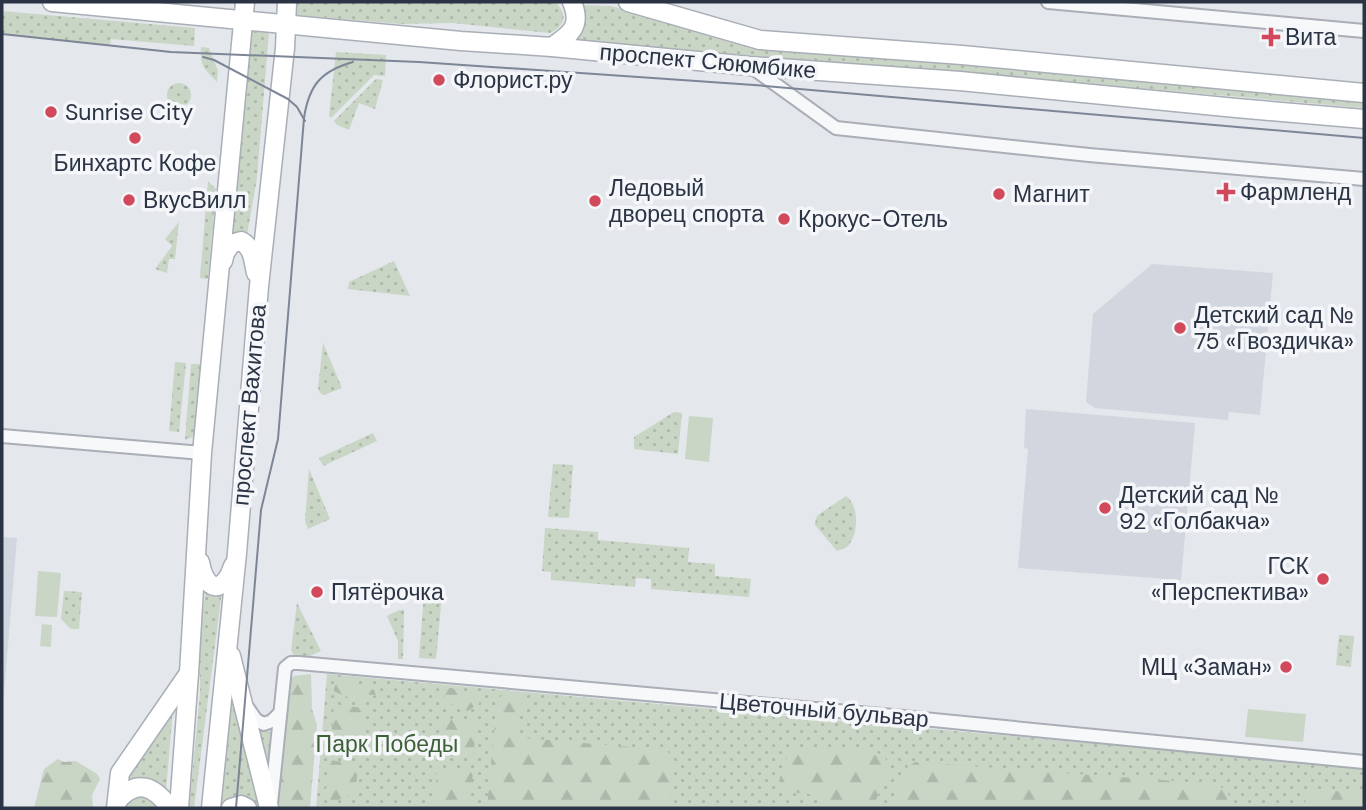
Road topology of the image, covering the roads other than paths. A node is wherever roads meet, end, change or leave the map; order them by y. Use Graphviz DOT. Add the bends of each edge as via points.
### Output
graph roads {
  1 [pos="55,2"];
  2 [pos="245,2"];
  3 [pos="287,2"];
  4 [pos="572,2"];
  5 [pos="628,2"];
  6 [pos="1048,2"];
  7 [pos="201,16"];
  8 [pos="243,20"];
  9 [pos="285,24"];
  10 [pos="331,29"];
  11 [pos="1364,31"];
  12 [pos="241,45"];
  13 [pos="552,47"];
  14 [pos="285,48"];
  15 [pos="750,66"];
  16 [pos="1364,93"];
  17 [pos="1364,119"];
  18 [pos="1364,179"];
  19 [pos="218,279"];
  20 [pos="259,286"];
  21 [pos="2,436"];
  22 [pos="202,453"];
  23 [pos="197,545"];
  24 [pos="237,552"];
  25 [pos="228,644"];
  26 [pos="189,673"];
  27 [pos="241,696"];
  28 [pos="280,713"];
  29 [pos="1364,762"];
  30 [pos="116,805"];
  31 [pos="170,808"];
  32 [pos="178,808"];
  33 [pos="211,808"];
  34 [pos="231,808"];
  35 [pos="247,808"];
  36 [pos="270,808"];
  1 -- 7 [label="main road, проспект Сююмбике"];
  2 -- 8 [label="main road, проспект Вахитова"];
  3 -- 9 [label="main road, проспект Вахитова"];
  4 -- 13 [label="main road" via="576,23 568,36"];
  5 -- 16 [label="main road, проспект Сююмбике" via="760,40"];
  6 -- 11 [label="street"];
  7 -- 8 [label="main road, проспект Сююмбике"];
  7 -- 12 [label="main road" via="223,26"];
  8 -- 9 [label="main road, проспект Сююмбике"];
  8 -- 12 [label="main road, проспект Вахитова"];
  9 -- 10 [label="main road, проспект Сююмбике"];
  9 -- 14 [label="main road, проспект Вахитова"];
  10 -- 13 [label="main road, проспект Сююмбике"];
  10 -- 14 [label="main road" via="307,32"];
  12 -- 19 [label="main road, проспект Вахитова"];
  13 -- 15 [label="main road, проспект Сююмбике"];
  14 -- 20 [label="main road, проспект Вахитова"];
  15 -- 17 [label="main road, проспект Сююмбике"];
  15 -- 18 [label="street" via="836,128"];
  19 -- 20 [label="main road" via="229,247 240,241 251,250"];
  19 -- 22 [label="main road, проспект Вахитова"];
  20 -- 24 [label="main road, проспект Вахитова"];
  21 -- 22 [label="street"];
  22 -- 23 [label="main road, проспект Вахитова"];
  23 -- 24 [label="main road" via="202,574 215,586 229,579"];
  23 -- 26 [label="main road, проспект Вахитова"];
  24 -- 25 [label="main road, проспект Вахитова"];
  25 -- 27 [label="main road"];
  25 -- 33 [label="main road, проспект Вахитова"];
  26 -- 30 [label="main road" via="120,773"];
  26 -- 32 [label="main road, проспект Вахитова"];
  27 -- 28 [label="street" via="256,720 264,724"];
  27 -- 36 [label="main road"];
  28 -- 29 [label="street, Цветочный бульвар" via="285,668 299,663"];
  28 -- 36 [label="street"];
  30 -- 31 [label="main road" via="130,789 146,788"];
  34 -- 35 [label="main road"];
}
